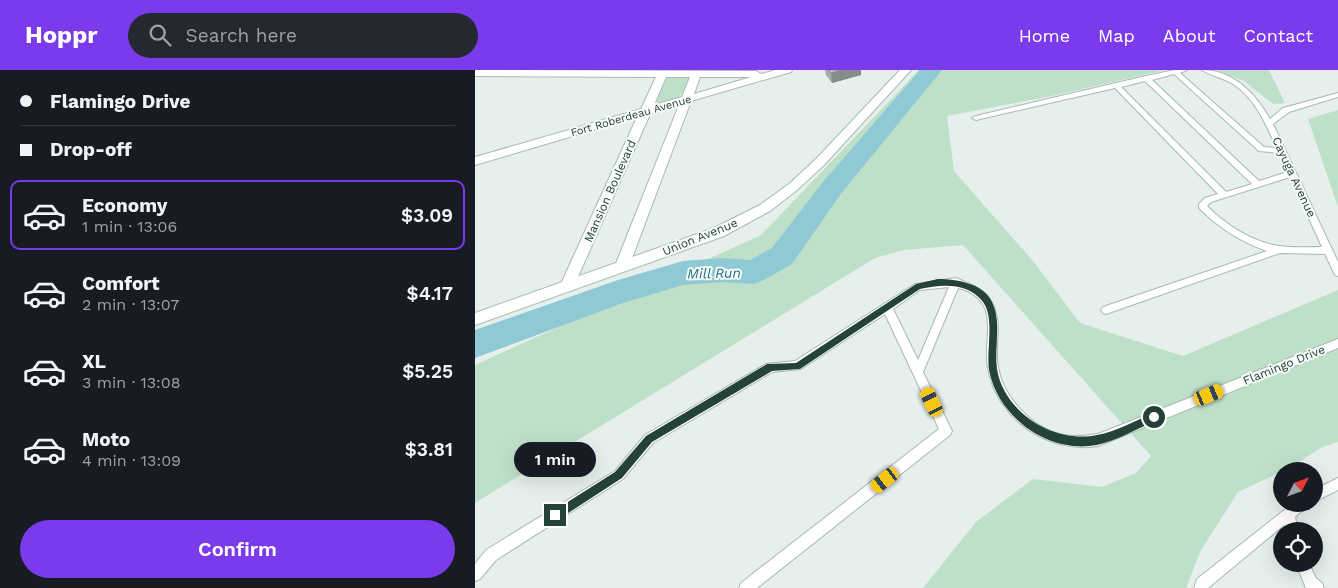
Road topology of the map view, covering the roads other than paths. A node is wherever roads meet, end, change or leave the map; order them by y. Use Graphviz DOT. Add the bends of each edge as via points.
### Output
graph roads {
  1 [pos="787,70"];
  2 [pos="906,70"];
  3 [pos="1205,70"];
  4 [pos="1180,71"];
  5 [pos="664,72"];
  6 [pos="697,72"];
  7 [pos="475,73"];
  8 [pos="773,74"];
  9 [pos="1146,78"];
  10 [pos="1115,85"];
  11 [pos="1338,95"];
  12 [pos="686,100"];
  13 [pos="646,111"];
  14 [pos="975,118"];
  15 [pos="1269,123"];
  16 [pos="1281,150"];
  17 [pos="475,161"];
  18 [pos="1292,174"];
  19 [pos="1257,184"];
  20 [pos="1224,195"];
  21 [pos="1279,250"];
  22 [pos="1328,251"];
  23 [pos="623,266"];
  24 [pos="1338,272"];
  25 [pos="955,282"];
  26 [pos="567,286"];
  27 [pos="887,307"];
  28 [pos="1106,310"];
  29 [pos="475,319"];
  30 [pos="1338,343"];
  31 [pos="918,372"];
  32 [pos="1338,484"];
  33 [pos="1323,492"];
  34 [pos="1291,512"];
  35 [pos="1287,515"];
  36 [pos="1289,522"];
  37 [pos="1306,572"];
  38 [pos="475,574"];
  39 [pos="746,588"];
  40 [pos="1201,588"];
  41 [pos="1317,588"];
  1 -- 8 [label="street, Fort Roberdeau Avenue"];
  2 -- 23 [label="street, Union Avenue" via="820,162 765,208 719,232"];
  3 -- 15 [label="lane" via="1245,88"];
  4 -- 9 [label="lane"];
  4 -- 16 [label="lane" via="1262,149"];
  5 -- 6 [label="street"];
  5 -- 7 [label="street"];
  5 -- 13 [label="street, Mansion Boulevard"];
  6 -- 8 [label="street"];
  6 -- 12 [label="street"];
  8 -- 12 [label="street, Fort Roberdeau Avenue"];
  9 -- 10 [label="lane"];
  9 -- 19 [label="lane"];
  10 -- 14 [label="lane"];
  10 -- 20 [label="lane"];
  11 -- 15 [label="lane, Cayuga Avenue" via="1286,110"];
  12 -- 13 [label="street, Fort Roberdeau Avenue"];
  12 -- 23 [label="street"];
  13 -- 17 [label="street, Fort Roberdeau Avenue"];
  13 -- 26 [label="street, Mansion Boulevard"];
  15 -- 16 [label="lane, Cayuga Avenue"];
  16 -- 18 [label="lane, Cayuga Avenue"];
  18 -- 19 [label="lane"];
  18 -- 22 [label="lane, Cayuga Avenue"];
  19 -- 20 [label="lane"];
  20 -- 21 [label="lane" via="1208,200 1202,206 1226,228"];
  21 -- 22 [label="lane"];
  21 -- 28 [label="lane"];
  22 -- 24 [label="lane, Cayuga Avenue"];
  23 -- 26 [label="street, Union Avenue"];
  25 -- 27 [label="lane" via="918,287"];
  25 -- 30 [label="lane, Flamingo Drive" via="976,290 988,302 993,316 993,369 1006,403 1035,428 1054,438 1075,442 1098,440"];
  25 -- 31 [label="lane"];
  26 -- 29 [label="street, Union Avenue"];
  27 -- 31 [label="lane"];
  27 -- 38 [label="lane" via="797,366 771,367 649,439 619,475 491,555"];
  31 -- 39 [label="lane" via="946,431"];
  32 -- 33 [label="lane"];
  34 -- 35 [label="lane"];
  35 -- 36 [label="lane"];
  35 -- 40 [label="lane"];
  37 -- 41 [label="lane"];
}
